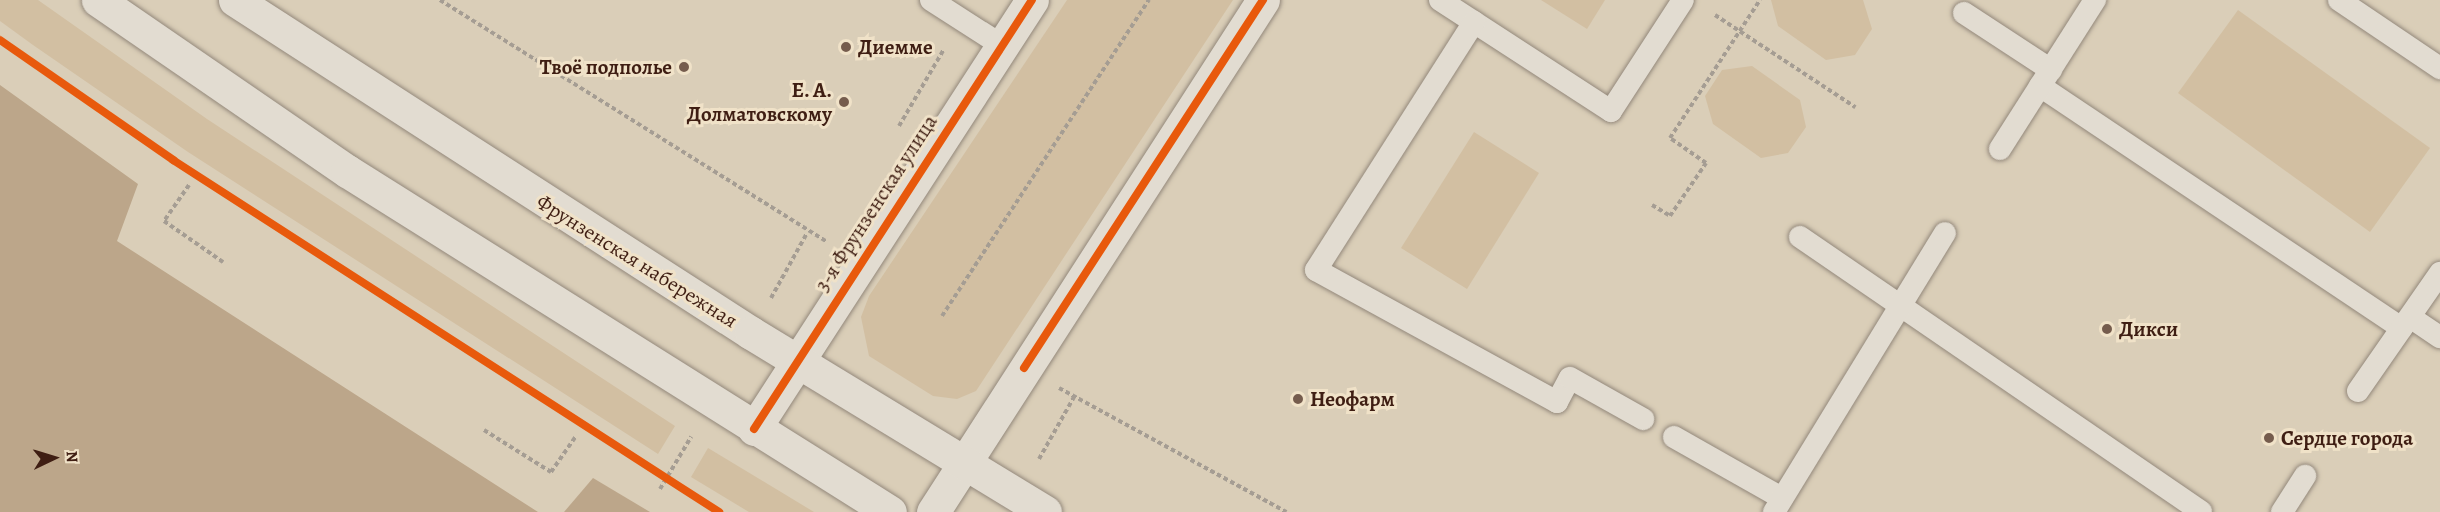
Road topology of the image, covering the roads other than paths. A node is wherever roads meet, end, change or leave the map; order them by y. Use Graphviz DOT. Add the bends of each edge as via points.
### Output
graph roads {
  1 [pos="98,0"];
  2 [pos="236,0"];
  3 [pos="931,0"];
  4 [pos="1032,0"];
  5 [pos="1263,0"];
  6 [pos="1440,0"];
  7 [pos="1683,0"];
  8 [pos="2096,0"];
  9 [pos="2339,0"];
  10 [pos="1964,13"];
  11 [pos="1474,22"];
  12 [pos="1001,45"];
  13 [pos="2440,68"];
  14 [pos="2045,78"];
  15 [pos="2000,149"];
  16 [pos="1945,233"];
  17 [pos="1800,237"];
  18 [pos="2440,273"];
  19 [pos="1901,303"];
  20 [pos="2406,322"];
  21 [pos="2440,337"];
  22 [pos="795,360"];
  23 [pos="2358,391"];
  24 [pos="1642,418"];
  25 [pos="754,429"];
  26 [pos="1674,437"];
  27 [pos="965,463"];
  28 [pos="2305,476"];
  29 [pos="1778,505"];
  30 [pos="890,512"];
  31 [pos="933,512"];
  32 [pos="1045,512"];
  33 [pos="2201,512"];
  34 [pos="2282,512"];
  1 -- 25 [label="main road" via="347,171"];
  2 -- 22 [label="main road, Фрунзенская набережная" via="372,93"];
  3 -- 12 [label="lane"];
  4 -- 12 [label="main road, 3-я Фрунзенская улица"];
  5 -- 27 [label="main road"];
  6 -- 11 [label="lane"];
  7 -- 11 [label="lane" via="1611,111"];
  8 -- 14 [label="lane"];
  9 -- 13 [label="lane"];
  10 -- 14 [label="lane"];
  11 -- 24 [label="lane" via="1316,270 1557,402 1570,378"];
  12 -- 22 [label="main road, 3-я Фрунзенская улица"];
  14 -- 15 [label="lane"];
  14 -- 20 [label="lane"];
  16 -- 19 [label="lane"];
  17 -- 19 [label="lane"];
  18 -- 20 [label="lane"];
  19 -- 29 [label="lane"];
  19 -- 33 [label="lane"];
  20 -- 21 [label="lane"];
  20 -- 23 [label="lane"];
  22 -- 25 [label="main road, 3-я Фрунзенская улица"];
  22 -- 27 [label="main road, Фрунзенская набережная"];
  25 -- 30 [label="main road"];
  26 -- 29 [label="lane"];
  27 -- 31 [label="main road"];
  27 -- 32 [label="main road, Фрунзенская набережная"];
  28 -- 34 [label="lane"];
}
